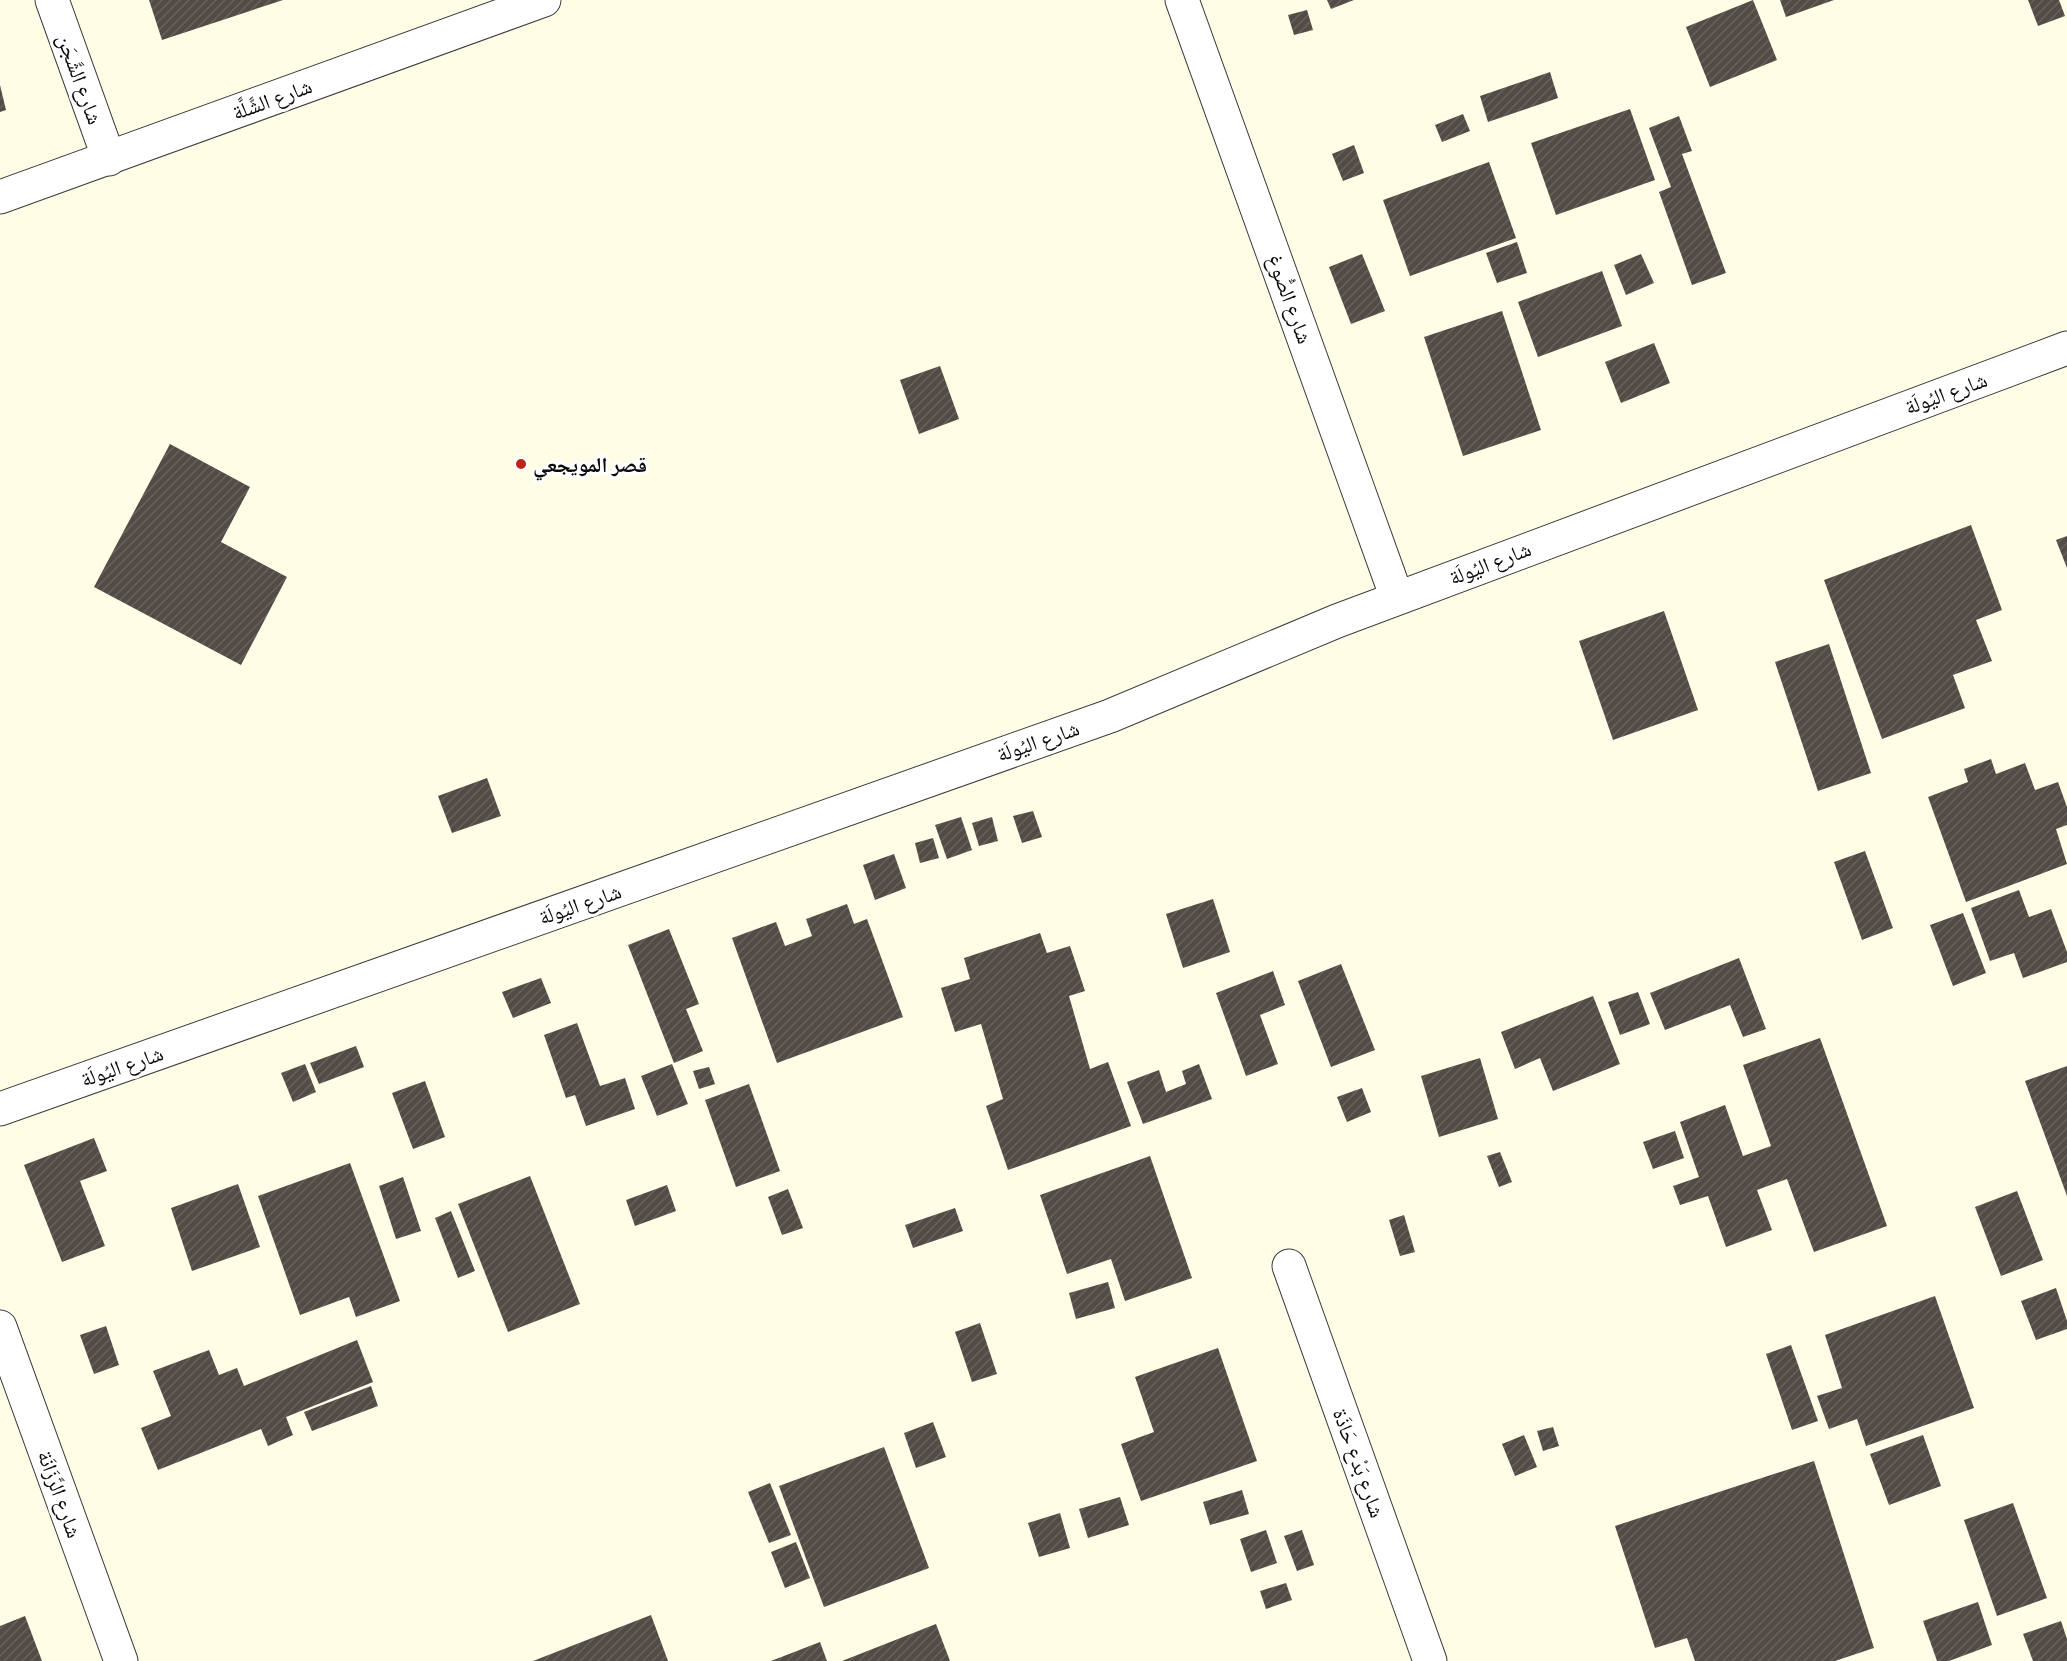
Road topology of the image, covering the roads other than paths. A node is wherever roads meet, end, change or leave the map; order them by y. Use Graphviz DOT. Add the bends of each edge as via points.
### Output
graph roads {
  1 [pos="52,0"];
  2 [pos="544,0"];
  3 [pos="1182,0"];
  4 [pos="109,159"];
  5 [pos="0,197"];
  6 [pos="2067,348"];
  7 [pos="1397,598"];
  8 [pos="0,1109"];
  9 [pos="1289,1266"];
  10 [pos="0,1327"];
  11 [pos="121,1661"];
  12 [pos="1430,1661"];
  1 -- 4 [label="street, شارع الشَّجَن"];
  2 -- 4 [label="street, شارع الشَّلَّة"];
  3 -- 7 [label="street, شارع الصُّوغ"];
  4 -- 5 [label="street, شارع الشَّلَّة"];
  6 -- 7 [label="street, شارع اليُولَة"];
  7 -- 8 [label="street, شارع اليُولَة" via="1110,716"];
  9 -- 12 [label="street, شارع بَدْع حَاذَة"];
  10 -- 11 [label="street, شارع الرَّزَانَة"];
}
